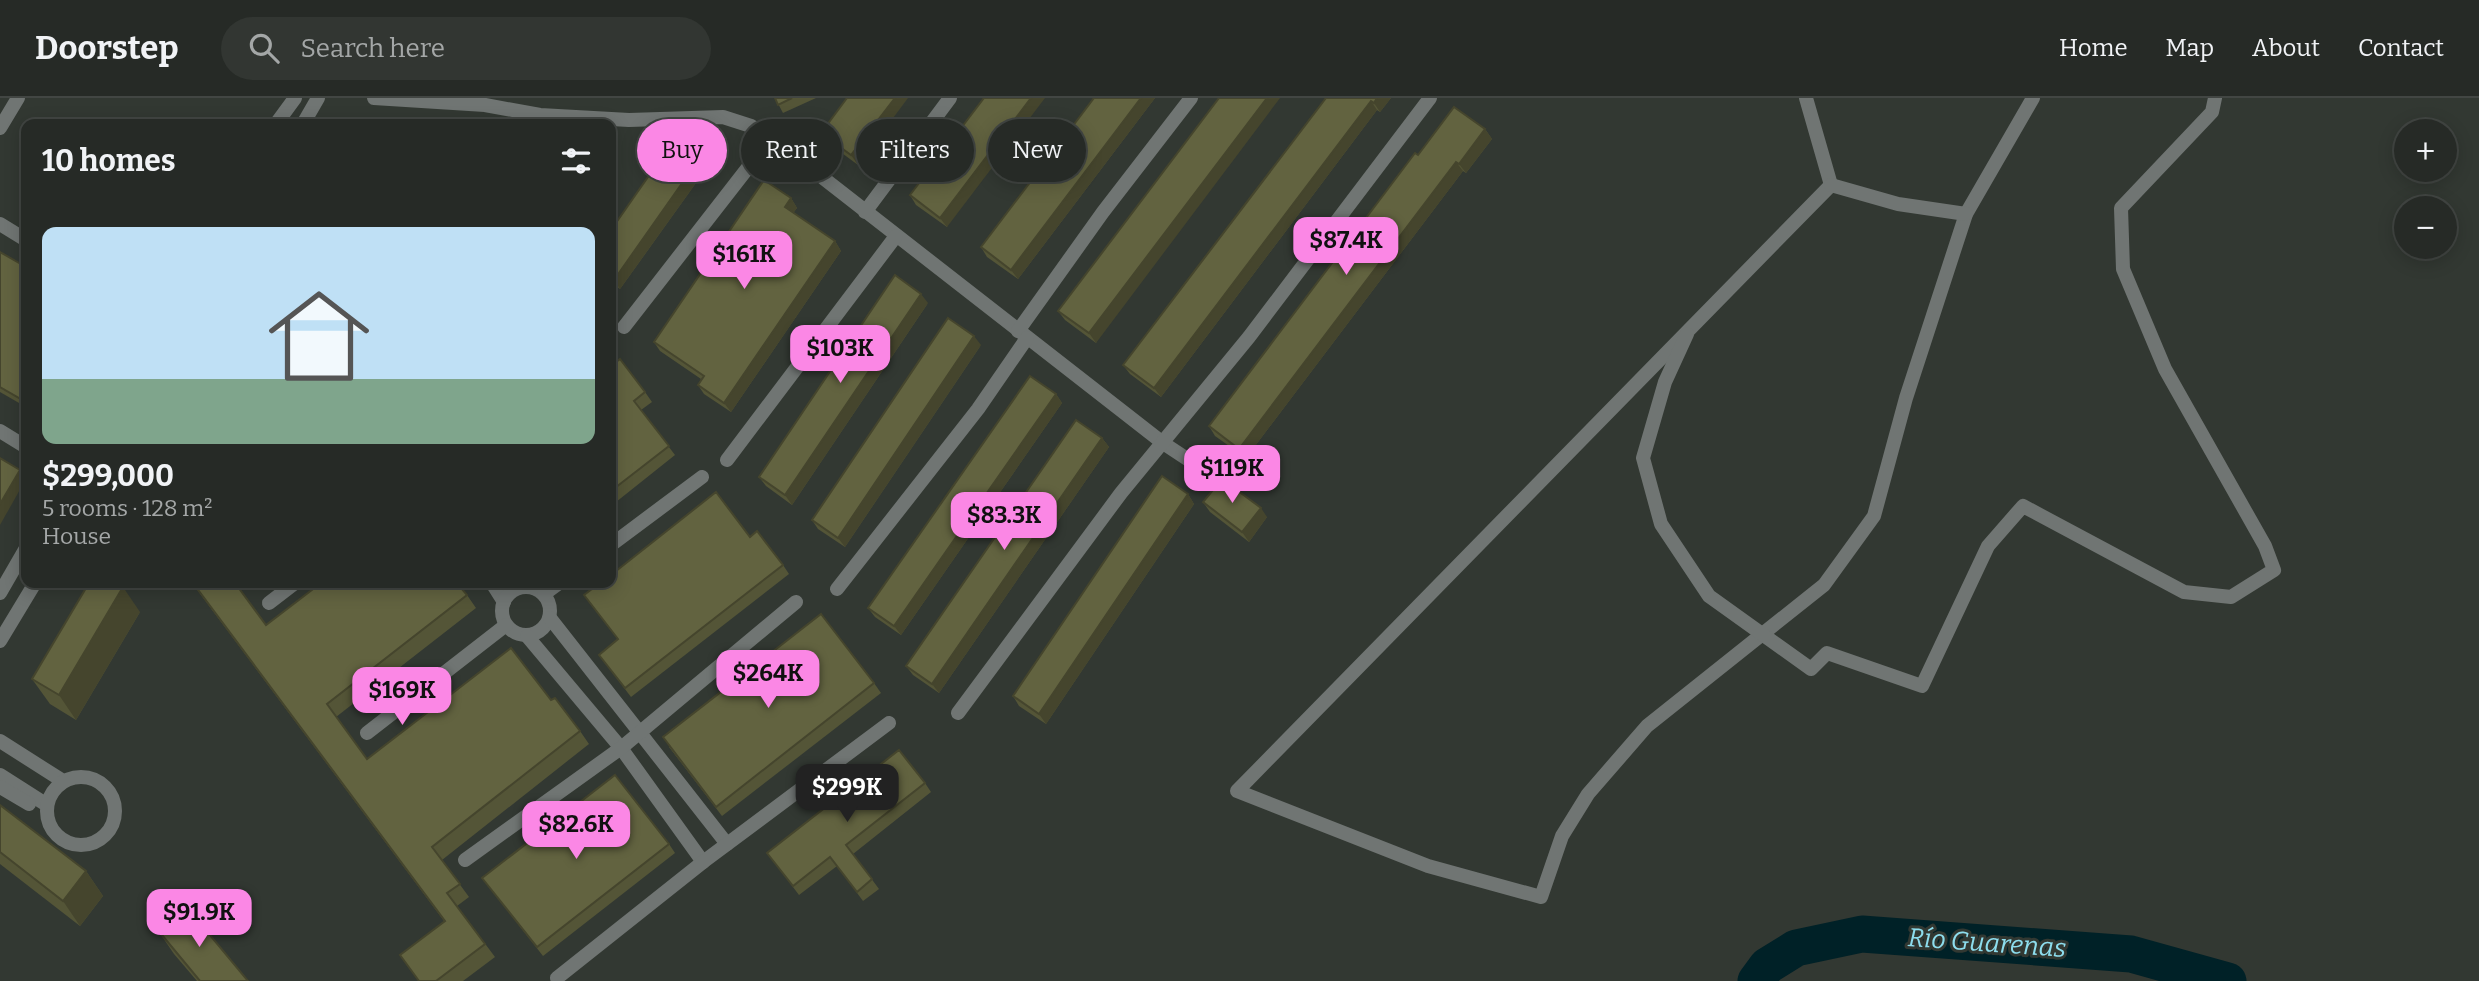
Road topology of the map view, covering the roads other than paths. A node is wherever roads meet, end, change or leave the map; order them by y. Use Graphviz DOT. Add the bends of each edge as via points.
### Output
graph roads {
  1 [pos="18,98"];
  2 [pos="295,98"];
  3 [pos="318,98"];
  4 [pos="374,98"];
  5 [pos="950,98"];
  6 [pos="1191,98"];
  7 [pos="1430,98"];
  8 [pos="1806,98"];
  9 [pos="2032,98"];
  10 [pos="2215,98"];
  11 [pos="280,119"];
  12 [pos="306,119"];
  13 [pos="611,119"];
  14 [pos="616,119"];
  15 [pos="741,123"];
  16 [pos="0,128"];
  17 [pos="741,177"];
  18 [pos="827,182"];
  19 [pos="1830,185"];
  20 [pos="865,212"];
  21 [pos="1966,214"];
  22 [pos="0,224"];
  23 [pos="897,236"];
  24 [pos="21,237"];
  25 [pos="1692,323"];
  26 [pos="624,327"];
  27 [pos="1023,334"];
  28 [pos="0,431"];
  29 [pos="1163,443"];
  30 [pos="21,444"];
  31 [pos="727,460"];
  32 [pos="702,477"];
  33 [pos="1222,482"];
  34 [pos="616,541"];
  35 [pos="21,557"];
  36 [pos="32,588"];
  37 [pos="288,588"];
  38 [pos="495,588"];
  39 [pos="519,588"];
  40 [pos="531,588"];
  41 [pos="552,588"];
  42 [pos="836,589"];
  43 [pos="0,593"];
  44 [pos="544,594"];
  45 [pos="504,602"];
  46 [pos="796,602"];
  47 [pos="269,603"];
  48 [pos="550,618"];
  49 [pos="506,625"];
  50 [pos="527,636"];
  51 [pos="1763,636"];
  52 [pos="0,641"];
  53 [pos="958,713"];
  54 [pos="889,723"];
  55 [pos="640,732"];
  56 [pos="367,733"];
  57 [pos="0,741"];
  58 [pos="621,748"];
  59 [pos="0,775"];
  60 [pos="63,781"];
  61 [pos="0,787"];
  62 [pos="47,809"];
  63 [pos="727,844"];
  64 [pos="465,860"];
  65 [pos="703,862"];
  66 [pos="557,978"];
  1 -- 16 [label="street"];
  2 -- 11 [label="street"];
  3 -- 12 [label="street"];
  4 -- 13 [label="street"];
  5 -- 20 [label="street"];
  6 -- 27 [label="street" via="1103,212"];
  7 -- 29 [label="street"];
  8 -- 19 [label="street"];
  9 -- 21 [label="street"];
  10 -- 51 [label="street" via="2212,112 2121,208 2123,269 2165,369 2265,546 2274,570 2231,597 2184,592 2023,506 1988,546 1922,686 1827,653 1811,669"];
  14 -- 15 [label="street" via="723,117"];
  17 -- 26 [label="street"];
  18 -- 20 [label="street"];
  19 -- 21 [label="street" via="1898,204"];
  19 -- 25 [label="street"];
  20 -- 23 [label="street"];
  21 -- 51 [label="street" via="1906,398 1874,516 1824,585"];
  22 -- 24 [label="street"];
  23 -- 27 [label="street"];
  23 -- 31 [label="street"];
  25 -- 51 [label="street" via="1665,382 1643,458 1661,524 1709,596"];
  25 -- 51 [label="street" via="1237,792 1428,866 1541,897 1562,836 1605,775 1647,726"];
  27 -- 29 [label="street"];
  27 -- 42 [label="street" via="978,409"];
  28 -- 30 [label="street"];
  29 -- 33 [label="street"];
  29 -- 53 [label="street"];
  32 -- 34 [label="street"];
  35 -- 43 [label="street"];
  36 -- 52 [label="street"];
  37 -- 47 [label="street"];
  38 -- 45 [label="street"];
  39 -- 45 [label="street"];
  40 -- 44 [label="street"];
  41 -- 44 [label="street"];
  44 -- 48 [label="street"];
  45 -- 49 [label="street"];
  46 -- 55 [label="street"];
  48 -- 50 [label="street" via="541,631"];
  48 -- 55 [label="street"];
  49 -- 50 [label="street"];
  49 -- 56 [label="street"];
  50 -- 58 [label="street"];
  54 -- 63 [label="street"];
  55 -- 58 [label="street"];
  55 -- 63 [label="street"];
  57 -- 60 [label="street"];
  58 -- 64 [label="street"];
  58 -- 65 [label="street"];
  59 -- 62 [label="street"];
  60 -- 62 [label="street"];
  60 -- 62 [label="street" via="91,778 107,789 115,808 111,828 95,842 77,845 60,838 48,823"];
  61 -- 62 [label="street"];
  63 -- 65 [label="street"];
  65 -- 66 [label="street"];
}
